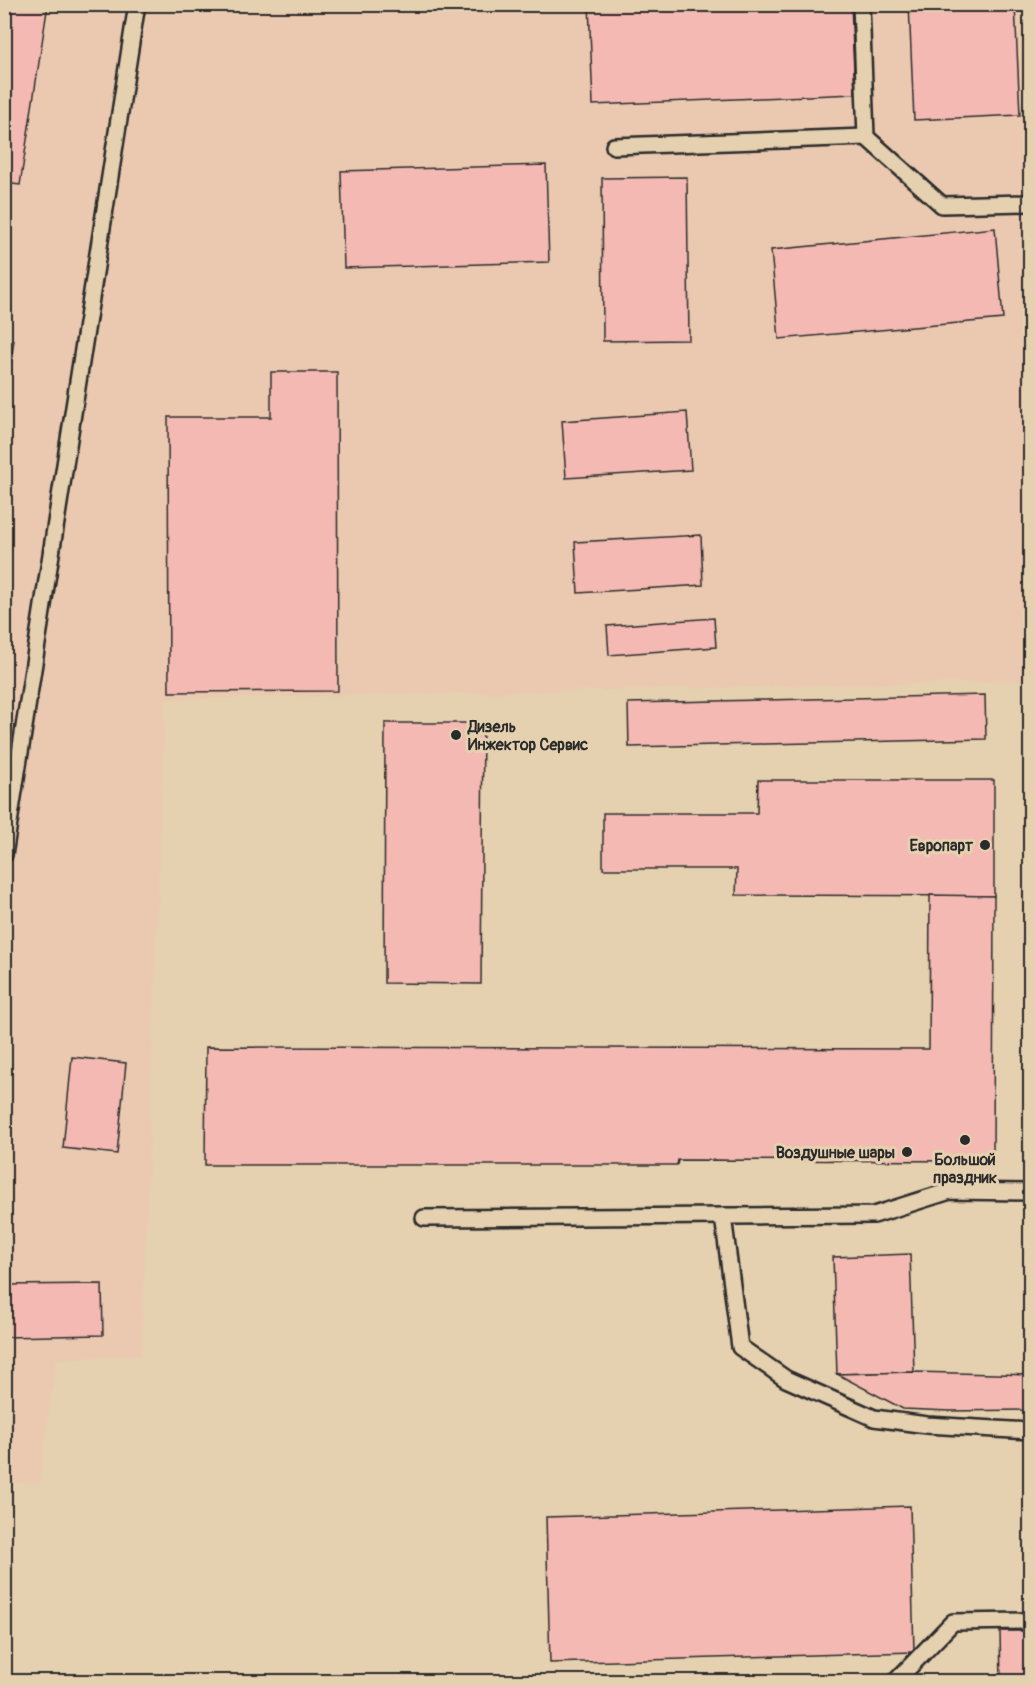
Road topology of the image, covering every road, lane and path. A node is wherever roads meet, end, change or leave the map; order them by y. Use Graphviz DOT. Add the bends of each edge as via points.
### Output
graph roads {
  1 [pos="137,4"];
  2 [pos="861,4"];
  3 [pos="866,137"];
  4 [pos="614,146"];
  5 [pos="1030,203"];
  6 [pos="4,855"];
  7 [pos="1030,1192"];
  8 [pos="723,1216"];
  9 [pos="424,1218"];
  10 [pos="1030,1431"];
  11 [pos="1030,1621"];
  12 [pos="895,1682"];
  1 -- 6 [label="lane"];
  2 -- 3 [label="lane"];
  3 -- 4 [label="lane"];
  3 -- 5 [label="lane" via="942,205"];
  7 -- 8 [label="lane" via="950,1191 874,1215"];
  8 -- 9 [label="lane"];
  8 -- 10 [label="lane" via="740,1347 786,1379 874,1418"];
  11 -- 12 [label="lane" via="953,1622"];
}
